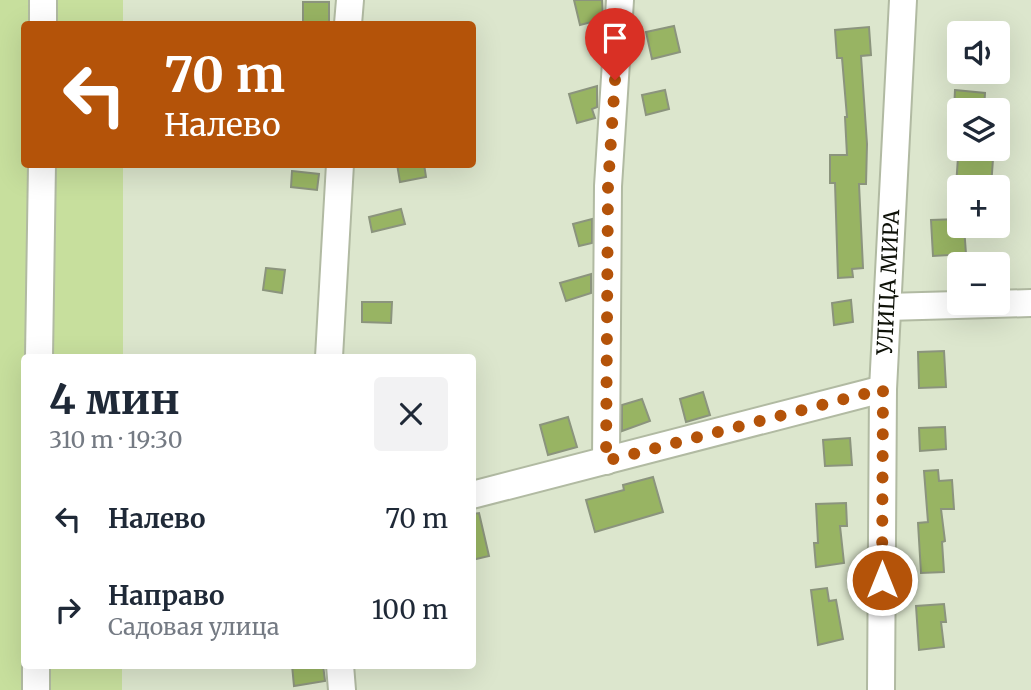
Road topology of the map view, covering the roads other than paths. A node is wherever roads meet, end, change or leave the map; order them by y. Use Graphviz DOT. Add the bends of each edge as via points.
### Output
graph roads {
  1 [pos="44,0"];
  2 [pos="350,0"];
  3 [pos="620,0"];
  4 [pos="903,0"];
  5 [pos="43,21"];
  6 [pos="348,21"];
  7 [pos="42,168"];
  8 [pos="340,168"];
  9 [pos="1031,303"];
  10 [pos="887,307"];
  11 [pos="39,354"];
  12 [pos="329,354"];
  13 [pos="883,389"];
  14 [pos="606,461"];
  15 [pos="476,494"];
  16 [pos="36,669"];
  17 [pos="340,669"];
  18 [pos="36,690"];
  19 [pos="342,690"];
  20 [pos="881,690"];
  1 -- 5 [label="street"];
  2 -- 6 [label="street"];
  3 -- 14 [label="street" via="608,186"];
  4 -- 10 [label="street, УЛИЦА МИРА"];
  7 -- 11 [label="street"];
  8 -- 12 [label="street"];
  9 -- 10 [label="street"];
  10 -- 13 [label="street, УЛИЦА МИРА"];
  13 -- 14 [label="street"];
  13 -- 20 [label="street, УЛИЦА МИРА"];
  14 -- 15 [label="street"];
  16 -- 18 [label="street"];
  17 -- 19 [label="street"];
}
